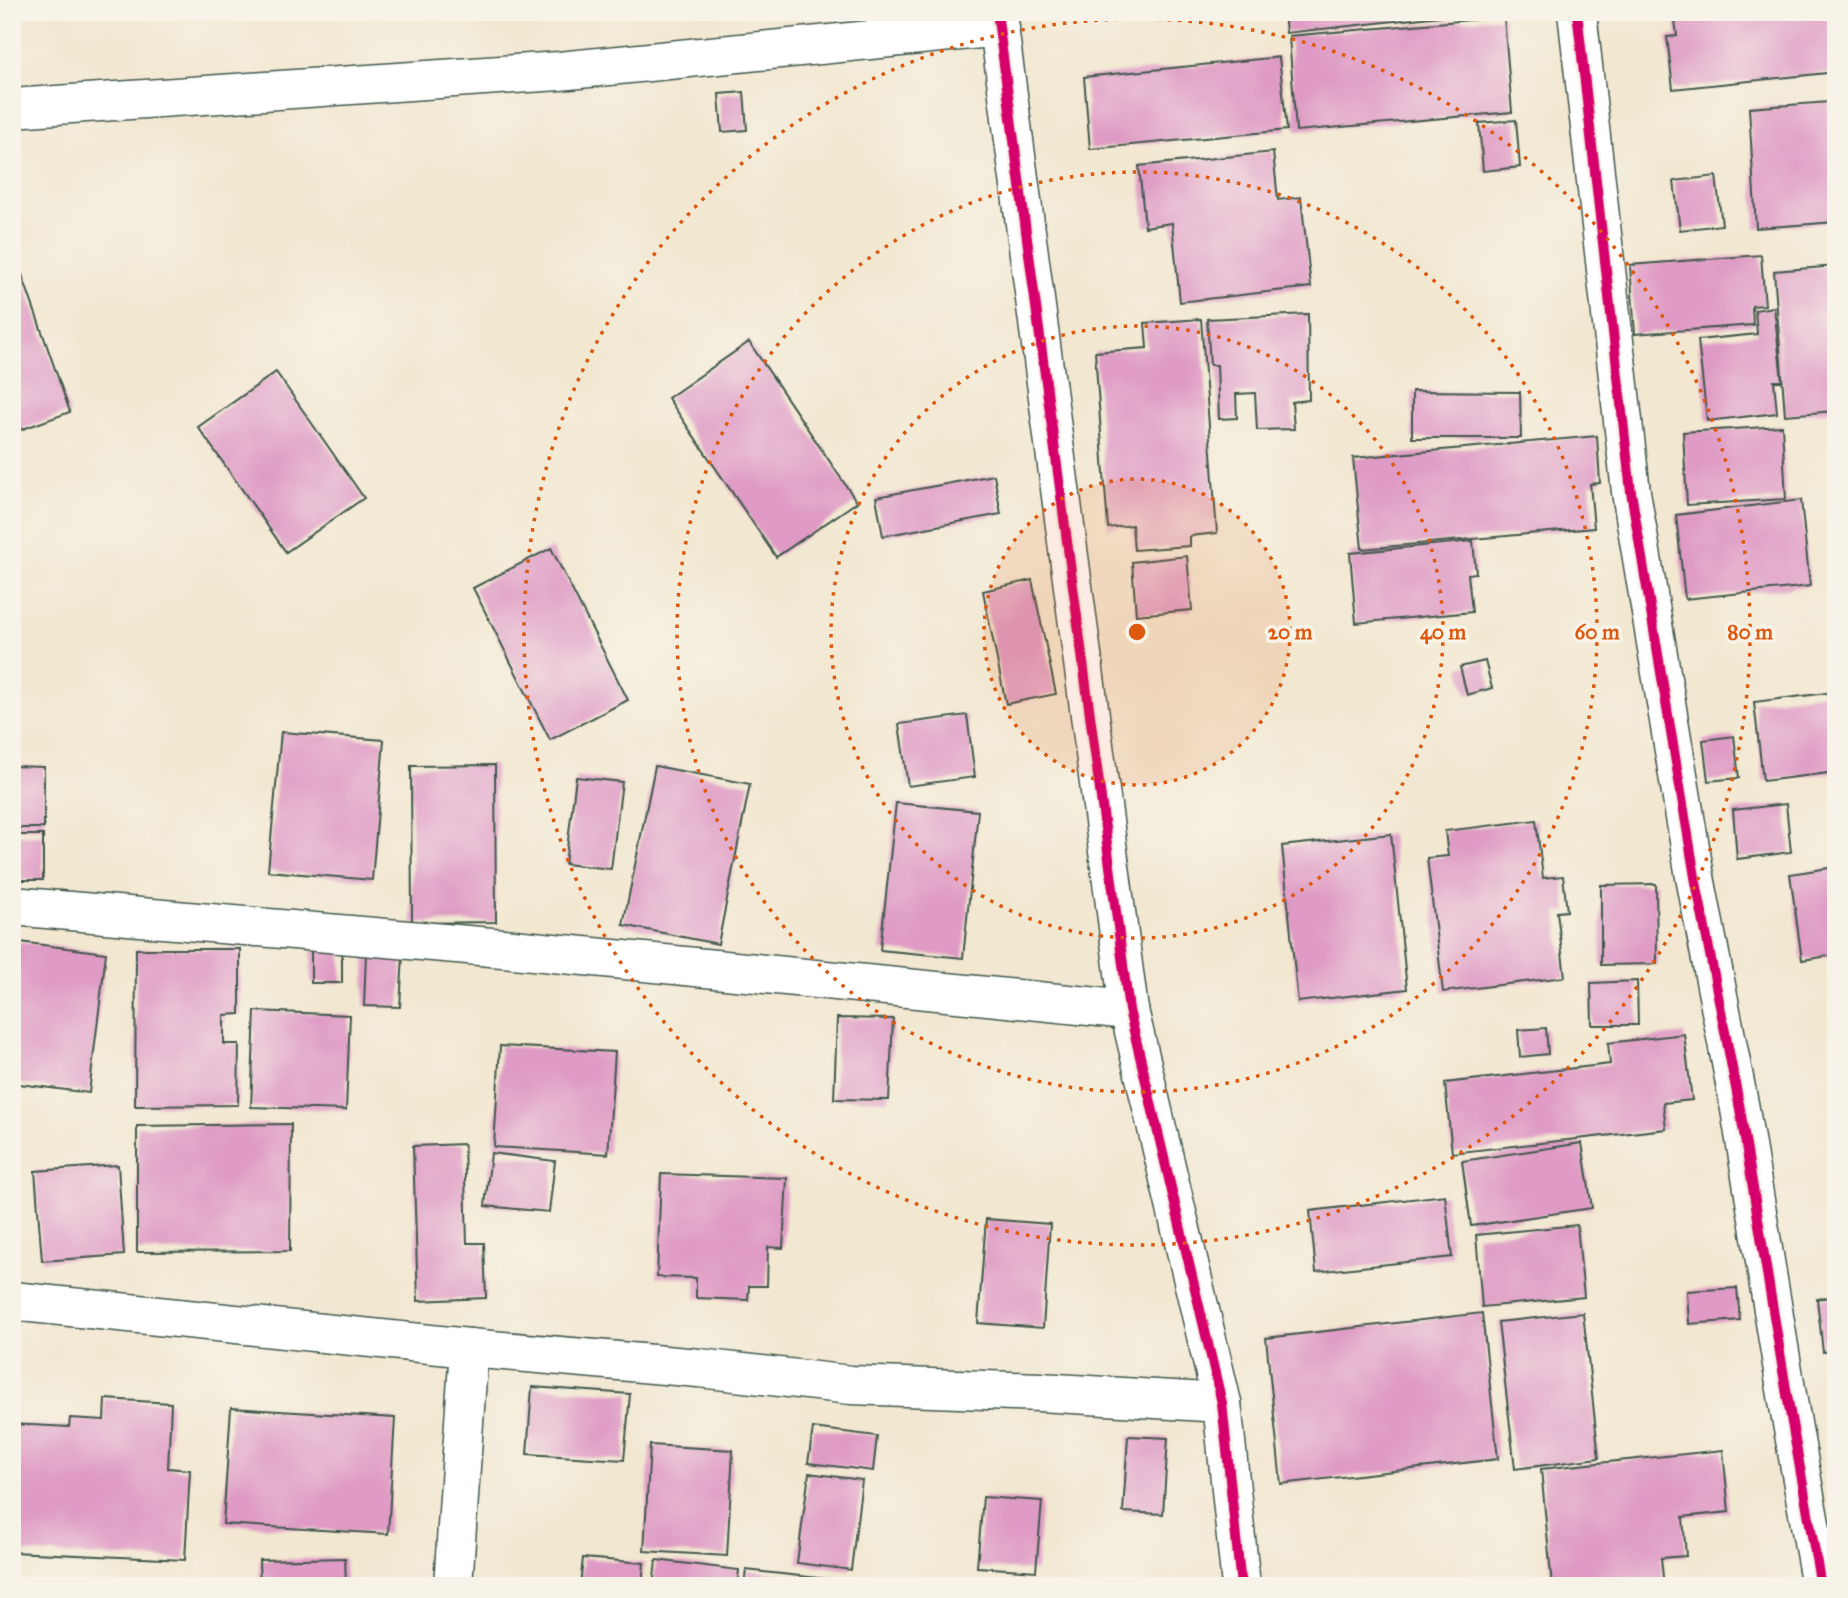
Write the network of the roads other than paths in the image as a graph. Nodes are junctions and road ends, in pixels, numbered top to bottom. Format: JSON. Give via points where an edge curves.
{"nodes":[{"id":1,"x":1577,"y":12,"type":"edge"},
{"id":2,"x":998,"y":20,"type":"edge"},
{"id":3,"x":12,"y":108,"type":"edge"},
{"id":4,"x":12,"y":906,"type":"edge"},
{"id":5,"x":1129,"y":1010,"type":"junction"},
{"id":6,"x":12,"y":1301,"type":"edge"},
{"id":7,"x":469,"y":1348,"type":"junction"},
{"id":8,"x":1222,"y":1403,"type":"junction"},
{"id":9,"x":453,"y":1586,"type":"edge"},
{"id":10,"x":1241,"y":1586,"type":"edge"},
{"id":11,"x":1822,"y":1586,"type":"edge"}],
"edges":[{"from":1,"to":11,"type":"street","via":[[1631,492]]},
{"from":2,"to":3,"type":"street","via":[[559,71]]},
{"from":2,"to":5,"type":"street"},
{"from":4,"to":5,"type":"street","via":[[502,948]]},
{"from":5,"to":8,"type":"street"},
{"from":6,"to":7,"type":"street"},
{"from":7,"to":8,"type":"street","via":[[851,1385]]},
{"from":7,"to":9,"type":"street"},
{"from":8,"to":10,"type":"street"}]}
